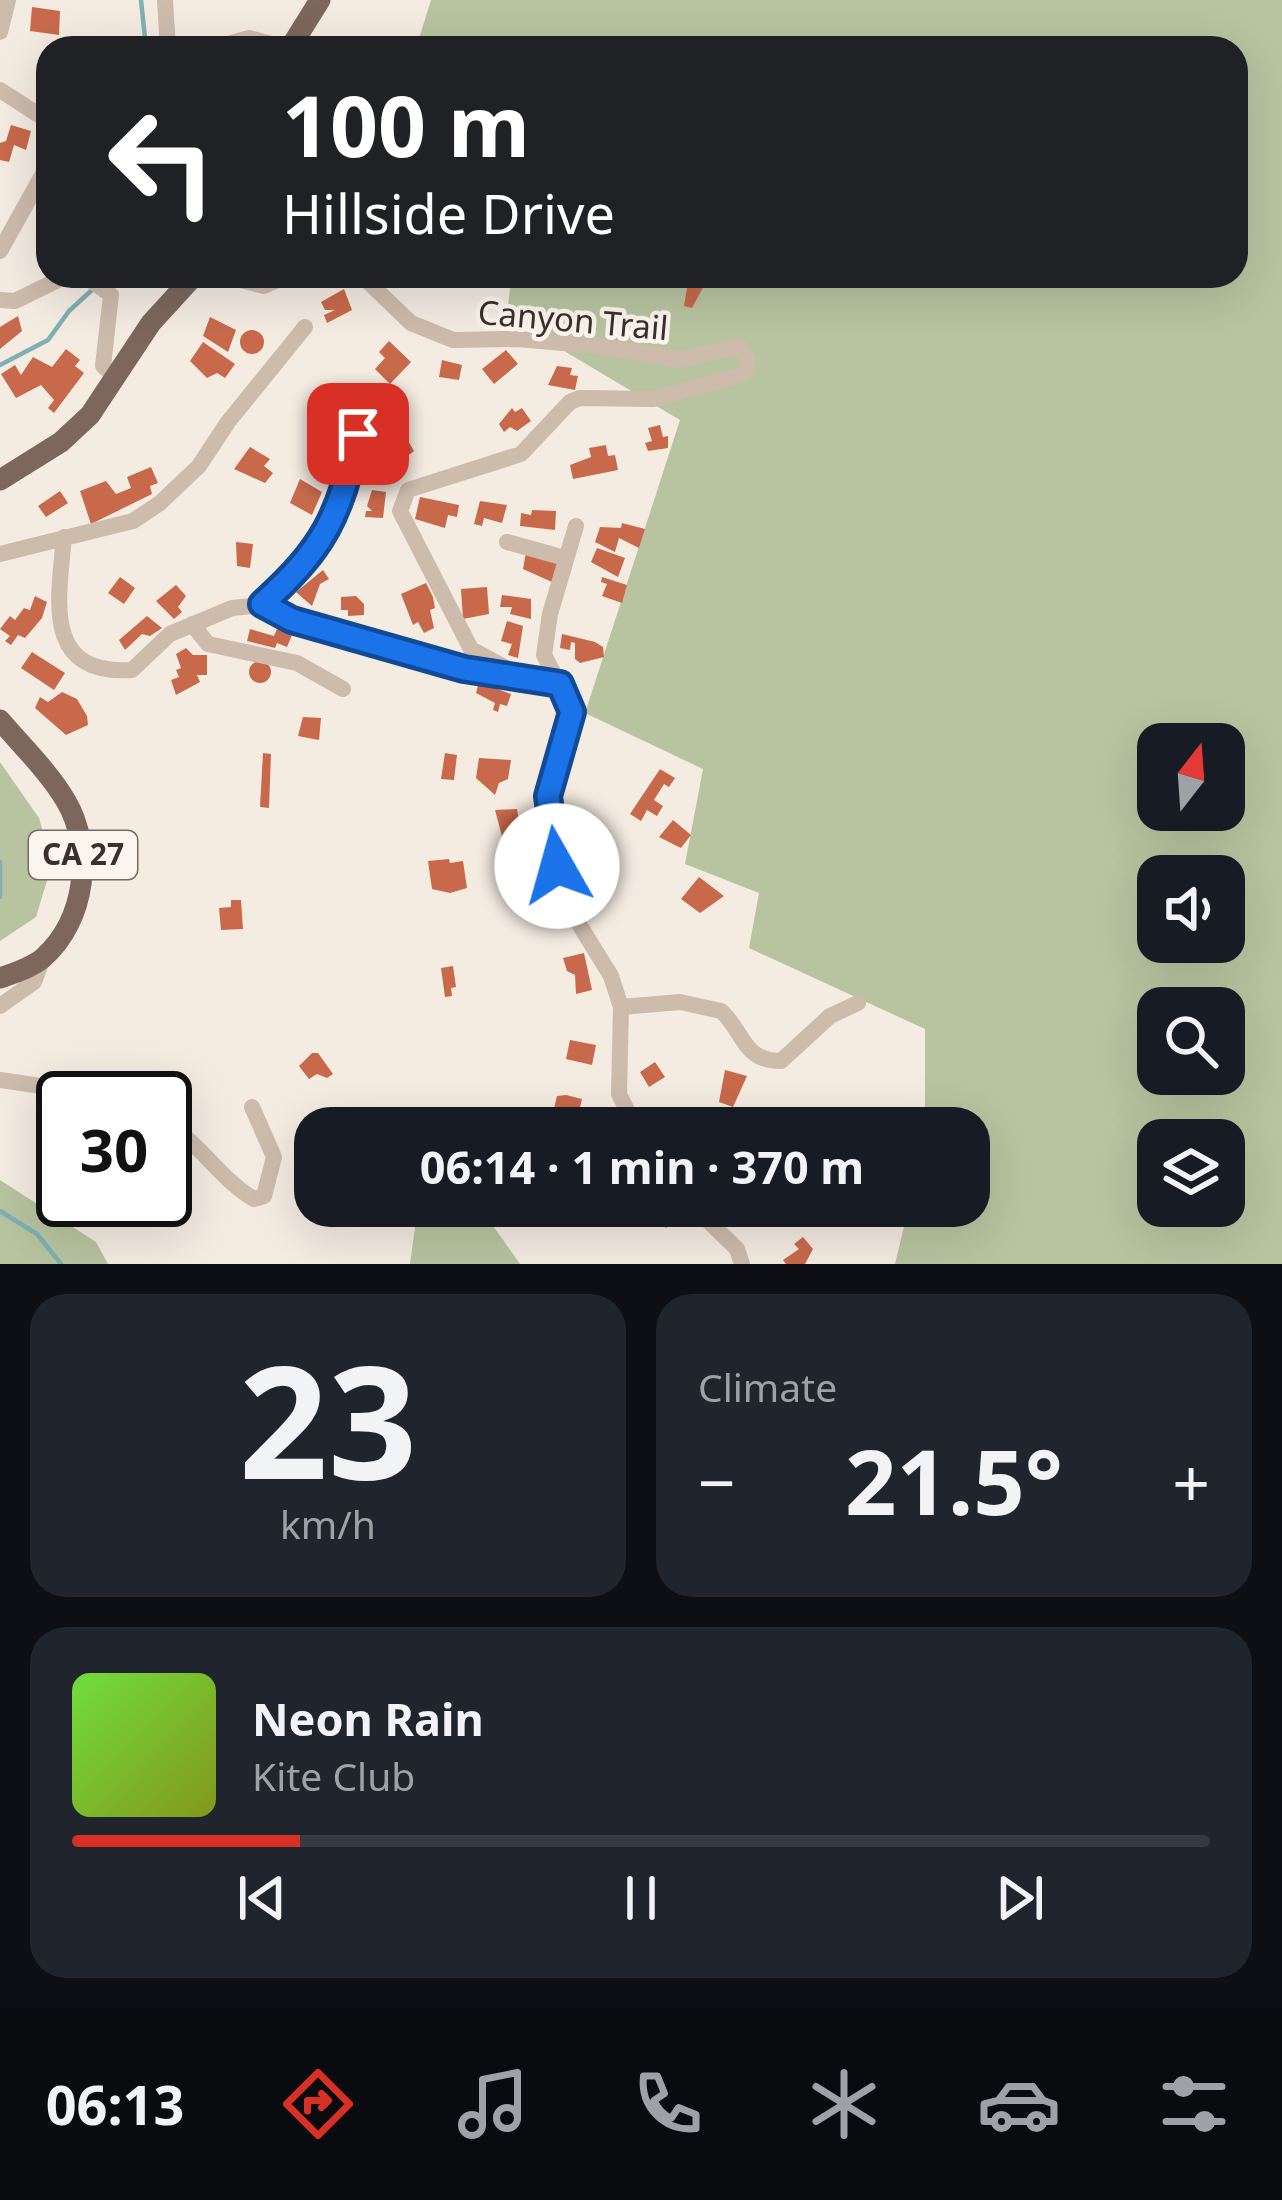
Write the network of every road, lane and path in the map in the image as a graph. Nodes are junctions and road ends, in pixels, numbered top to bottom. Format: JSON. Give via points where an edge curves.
{"nodes":[{"id":1,"x":8,"y":0,"type":"edge"},
{"id":2,"x":165,"y":0,"type":"edge"},
{"id":3,"x":320,"y":0,"type":"edge"},
{"id":4,"x":0,"y":32,"type":"edge"},
{"id":5,"x":167,"y":36,"type":"edge"},
{"id":6,"x":296,"y":36,"type":"edge"},
{"id":7,"x":0,"y":90,"type":"edge"},
{"id":8,"x":36,"y":113,"type":"edge"},
{"id":9,"x":36,"y":186,"type":"edge"},
{"id":10,"x":0,"y":251,"type":"edge"},
{"id":11,"x":42,"y":288,"type":"edge"},
{"id":12,"x":103,"y":288,"type":"edge"},
{"id":13,"x":183,"y":288,"type":"edge"},
{"id":14,"x":375,"y":288,"type":"edge"},
{"id":15,"x":1,"y":304,"type":"edge"},
{"id":16,"x":305,"y":327,"type":"dead end"},
{"id":17,"x":117,"y":379,"type":"junction"},
{"id":18,"x":358,"y":434,"type":"dead end"},
{"id":19,"x":0,"y":480,"type":"edge"},
{"id":20,"x":575,"y":526,"type":"dead end"},
{"id":21,"x":64,"y":537,"type":"junction"},
{"id":22,"x":507,"y":542,"type":"dead end"},
{"id":23,"x":0,"y":554,"type":"edge"},
{"id":24,"x":566,"y":558,"type":"junction"},
{"id":25,"x":262,"y":604,"type":"junction"},
{"id":26,"x":192,"y":624,"type":"junction"},
{"id":27,"x":523,"y":678,"type":"junction"},
{"id":28,"x":560,"y":684,"type":"junction"},
{"id":29,"x":343,"y":689,"type":"dead end"},
{"id":30,"x":0,"y":721,"type":"edge"},
{"id":31,"x":43,"y":958,"type":"junction"},
{"id":32,"x":0,"y":978,"type":"edge"},
{"id":33,"x":857,"y":1004,"type":"dead end"},
{"id":34,"x":0,"y":1006,"type":"edge"},
{"id":35,"x":621,"y":1007,"type":"junction"},
{"id":36,"x":0,"y":1080,"type":"edge"},
{"id":37,"x":36,"y":1085,"type":"edge"},
{"id":38,"x":252,"y":1107,"type":"dead end"},
{"id":39,"x":625,"y":1107,"type":"edge"},
{"id":40,"x":192,"y":1139,"type":"edge"},
{"id":41,"x":714,"y":1227,"type":"edge"},
{"id":42,"x":742,"y":1264,"type":"edge"}],
"edges":[{"from":1,"to":4,"type":"street"},
{"from":2,"to":5,"type":"street"},
{"from":3,"to":6,"type":"main road"},
{"from":7,"to":8,"type":"street"},
{"from":9,"to":10,"type":"street"},
{"from":11,"to":15,"type":"street"},
{"from":12,"to":17,"type":"street","via":[[113,308],[103,366]]},
{"from":13,"to":17,"type":"main road"},
{"from":14,"to":27,"type":"street","name":"Canyon Trail","via":[[411,323],[453,340],[517,339],[680,360],[738,346],[748,359],[738,376],[652,399],[580,398],[521,454],[408,490],[400,512],[471,649]]},
{"from":16,"to":21,"type":"street","via":[[182,485],[133,521]]},
{"from":17,"to":19,"type":"main road","via":[[61,442]]},
{"from":18,"to":25,"type":"street","via":[[329,530]]},
{"from":20,"to":24,"type":"street"},
{"from":21,"to":23,"type":"street"},
{"from":21,"to":26,"type":"street","via":[[61,633],[82,661],[131,670]]},
{"from":22,"to":24,"type":"street"},
{"from":24,"to":28,"type":"street","via":[[544,656]]},
{"from":25,"to":26,"type":"street"},
{"from":25,"to":27,"type":"street","via":[[292,620],[464,669]]},
{"from":26,"to":29,"type":"street","via":[[208,644],[297,663]]},
{"from":27,"to":28,"type":"street"},
{"from":28,"to":35,"type":"street","via":[[572,712],[548,796],[557,866]]},
{"from":30,"to":31,"type":"main road","number":"CA 27","via":[[67,803],[84,862],[73,911]]},
{"from":31,"to":32,"type":"main road"},
{"from":31,"to":34,"type":"street","via":[[34,982]]},
{"from":33,"to":35,"type":"street","via":[[830,1016],[781,1061],[750,1052],[721,1011],[680,1002]]},
{"from":35,"to":39,"type":"street"},
{"from":36,"to":37,"type":"street"},
{"from":38,"to":40,"type":"street","via":[[274,1157],[264,1196],[240,1191]]},
{"from":41,"to":42,"type":"street"}]}
